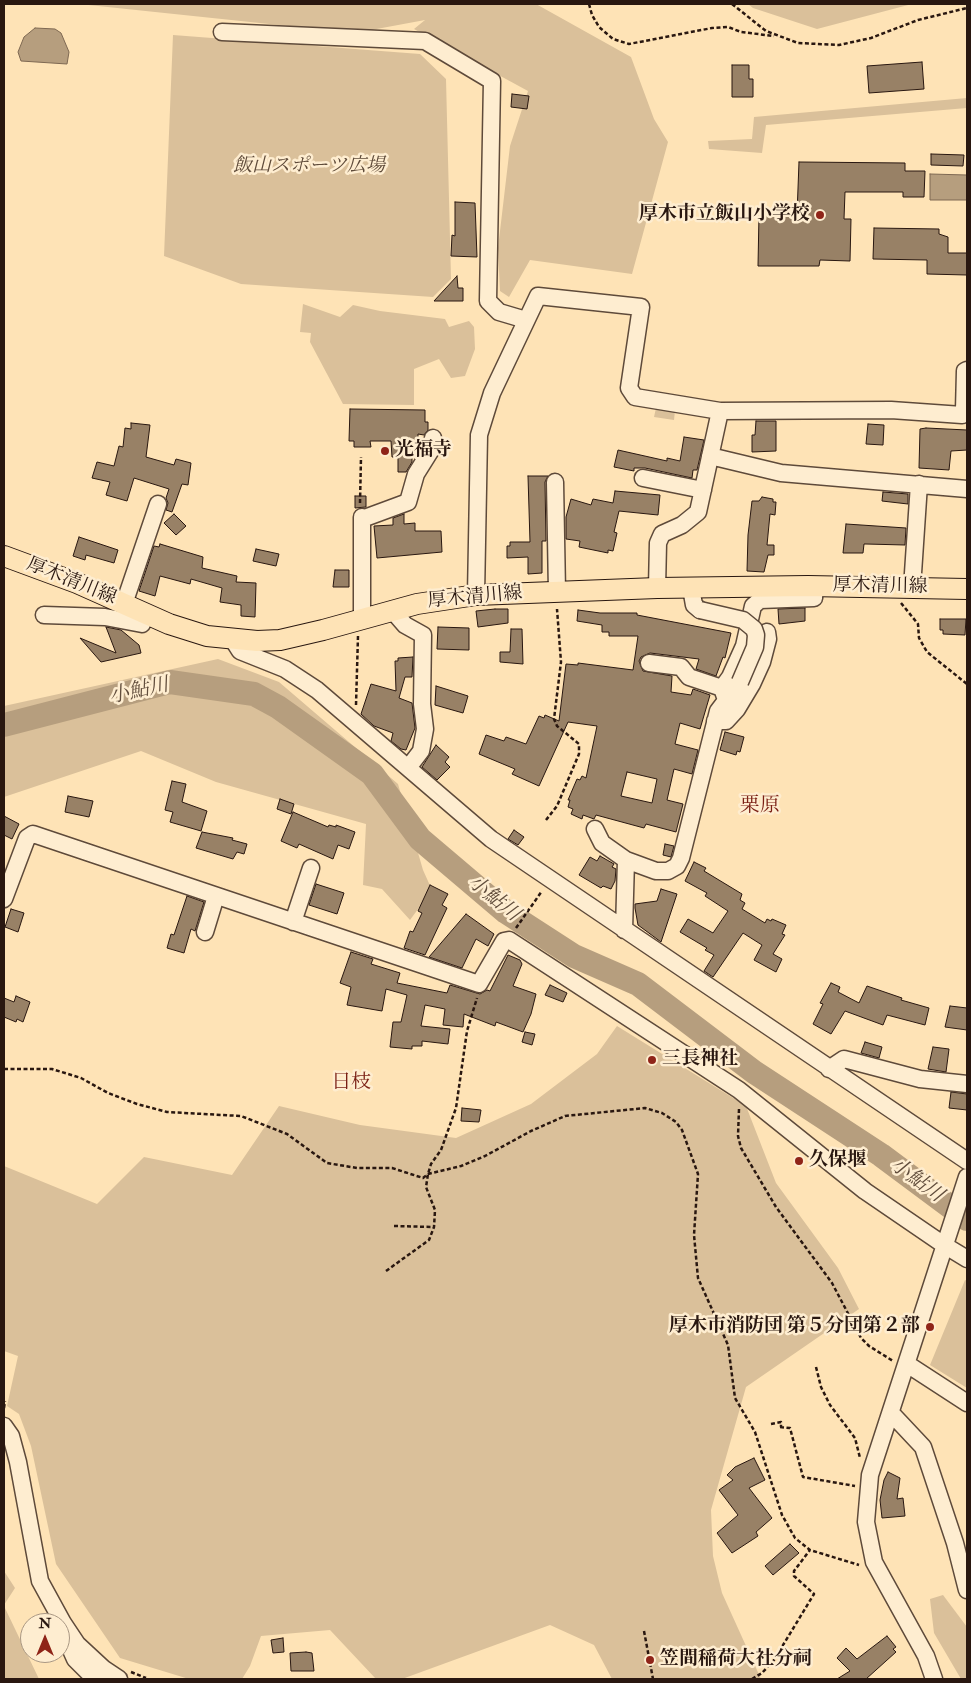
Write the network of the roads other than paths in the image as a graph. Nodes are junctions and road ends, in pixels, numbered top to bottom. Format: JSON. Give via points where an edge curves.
{"nodes":[{"id":1,"x":222,"y":32,"type":"dead end"},
{"id":2,"x":526,"y":320,"type":"junction"},
{"id":3,"x":967,"y":370,"type":"edge"},
{"id":4,"x":720,"y":412,"type":"junction"},
{"id":5,"x":433,"y":438,"type":"dead end"},
{"id":6,"x":710,"y":456,"type":"junction"},
{"id":7,"x":643,"y":478,"type":"dead end"},
{"id":8,"x":919,"y":484,"type":"junction"},
{"id":9,"x":558,"y":489,"type":"dead end"},
{"id":10,"x":967,"y":489,"type":"edge"},
{"id":11,"x":703,"y":490,"type":"junction"},
{"id":12,"x":158,"y":504,"type":"dead end"},
{"id":13,"x":4,"y":556,"type":"edge"},
{"id":14,"x":815,"y":586,"type":"junction"},
{"id":15,"x":657,"y":588,"type":"junction"},
{"id":16,"x":691,"y":588,"type":"junction"},
{"id":17,"x":904,"y":588,"type":"junction"},
{"id":18,"x":967,"y":589,"type":"edge"},
{"id":19,"x":556,"y":592,"type":"junction"},
{"id":20,"x":476,"y":595,"type":"junction"},
{"id":21,"x":124,"y":604,"type":"junction"},
{"id":22,"x":392,"y":610,"type":"junction"},
{"id":23,"x":146,"y":613,"type":"junction"},
{"id":24,"x":44,"y":615,"type":"dead end"},
{"id":25,"x":362,"y":619,"type":"junction"},
{"id":26,"x":749,"y":623,"type":"junction"},
{"id":27,"x":767,"y":632,"type":"dead end"},
{"id":28,"x":234,"y":640,"type":"junction"},
{"id":29,"x":659,"y":660,"type":"dead end"},
{"id":30,"x":724,"y":693,"type":"junction"},
{"id":31,"x":715,"y":721,"type":"junction"},
{"id":32,"x":408,"y":768,"type":"junction"},
{"id":33,"x":595,"y":828,"type":"dead end"},
{"id":34,"x":626,"y":860,"type":"junction"},
{"id":35,"x":311,"y":868,"type":"dead end"},
{"id":36,"x":216,"y":896,"type":"junction"},
{"id":37,"x":4,"y":899,"type":"edge"},
{"id":38,"x":293,"y":922,"type":"junction"},
{"id":39,"x":624,"y":930,"type":"junction"},
{"id":40,"x":206,"y":932,"type":"dead end"},
{"id":41,"x":829,"y":1069,"type":"junction"},
{"id":42,"x":967,"y":1084,"type":"edge"},
{"id":43,"x":967,"y":1162,"type":"edge"},
{"id":44,"x":967,"y":1177,"type":"edge"},
{"id":45,"x":944,"y":1244,"type":"junction"},
{"id":46,"x":967,"y":1259,"type":"edge"},
{"id":47,"x":907,"y":1364,"type":"junction"},
{"id":48,"x":967,"y":1403,"type":"edge"},
{"id":49,"x":892,"y":1414,"type":"junction"},
{"id":50,"x":4,"y":1426,"type":"edge"},
{"id":51,"x":967,"y":1590,"type":"edge"},
{"id":52,"x":77,"y":1644,"type":"junction"},
{"id":53,"x":96,"y":1679,"type":"edge"},
{"id":54,"x":119,"y":1679,"type":"edge"},
{"id":55,"x":934,"y":1679,"type":"edge"}],
"edges":[{"from":1,"to":2,"type":"street","via":[[425,41],[492,81],[488,301],[499,312]]},
{"from":2,"to":4,"type":"street","via":[[538,296],[639,305],[629,388],[636,397]]},
{"from":2,"to":20,"type":"street","via":[[492,393],[479,434]]},
{"from":3,"to":4,"type":"street","via":[[962,415],[891,410]]},
{"from":4,"to":6,"type":"street"},
{"from":5,"to":25,"type":"street","via":[[431,450],[416,474],[408,502],[362,518]]},
{"from":6,"to":8,"type":"street","via":[[781,473]]},
{"from":6,"to":11,"type":"street"},
{"from":7,"to":11,"type":"street"},
{"from":8,"to":10,"type":"street"},
{"from":8,"to":17,"type":"street"},
{"from":9,"to":19,"type":"street"},
{"from":11,"to":15,"type":"street","via":[[698,512],[682,525],[662,534],[658,543]]},
{"from":12,"to":21,"type":"street"},
{"from":13,"to":21,"type":"main road","name":"厚木清川線","via":[[51,572]]},
{"from":14,"to":16,"type":"main road","name":"厚木清川線"},
{"from":14,"to":17,"type":"main road","name":"厚木清川線"},
{"from":14,"to":26,"type":"street","via":[[814,598],[760,600],[753,606]]},
{"from":15,"to":16,"type":"main road","name":"厚木清川線"},
{"from":15,"to":19,"type":"main road","name":"厚木清川線"},
{"from":16,"to":26,"type":"street","bridge":true,"via":[[694,605],[700,610]]},
{"from":17,"to":18,"type":"main road","name":"厚木清川線"},
{"from":19,"to":20,"type":"main road","name":"厚木清川線"},
{"from":20,"to":22,"type":"main road","name":"厚木清川線"},
{"from":21,"to":23,"type":"main road","name":"厚木清川線"},
{"from":22,"to":25,"type":"main road","name":"厚木清川線"},
{"from":22,"to":32,"type":"street","via":[[406,625],[423,635],[425,729],[421,751]]},
{"from":23,"to":24,"type":"street","via":[[142,624],[105,617]]},
{"from":23,"to":28,"type":"main road","name":"厚木清川線","via":[[207,636]]},
{"from":25,"to":28,"type":"main road","name":"厚木清川線","via":[[280,640]]},
{"from":26,"to":30,"type":"street","via":[[744,646]]},
{"from":26,"to":30,"type":"street","bridge":true,"via":[[756,635],[755,647],[731,696]]},
{"from":27,"to":31,"type":"street","via":[[762,662],[752,684],[726,721]]},
{"from":28,"to":32,"type":"street","via":[[240,651],[285,669],[317,690]]},
{"from":29,"to":30,"type":"street","via":[[681,667],[689,676]]},
{"from":30,"to":31,"type":"street"},
{"from":31,"to":34,"type":"street","via":[[682,858],[677,866],[668,871],[656,871]]},
{"from":32,"to":39,"type":"street","via":[[491,839]]},
{"from":33,"to":34,"type":"street","via":[[602,843]]},
{"from":34,"to":39,"type":"street"},
{"from":35,"to":38,"type":"street"},
{"from":36,"to":37,"type":"street","via":[[33,834],[27,838]]},
{"from":36,"to":38,"type":"street"},
{"from":36,"to":40,"type":"street"},
{"from":38,"to":45,"type":"street","via":[[479,984],[504,941],[509,940],[739,1090],[866,1190]]},
{"from":39,"to":41,"type":"street"},
{"from":41,"to":42,"type":"street","via":[[844,1059],[920,1079]]},
{"from":41,"to":43,"type":"street"},
{"from":44,"to":45,"type":"street"},
{"from":45,"to":46,"type":"street"},
{"from":45,"to":47,"type":"street"},
{"from":47,"to":48,"type":"street"},
{"from":47,"to":49,"type":"street"},
{"from":49,"to":51,"type":"street","via":[[923,1447]]},
{"from":49,"to":55,"type":"street","via":[[870,1482],[866,1522],[875,1564],[926,1656]]},
{"from":50,"to":52,"type":"street","via":[[11,1436],[18,1462],[40,1580]]},
{"from":52,"to":53,"type":"street","via":[[71,1650],[74,1659]]},
{"from":52,"to":54,"type":"street"}]}
